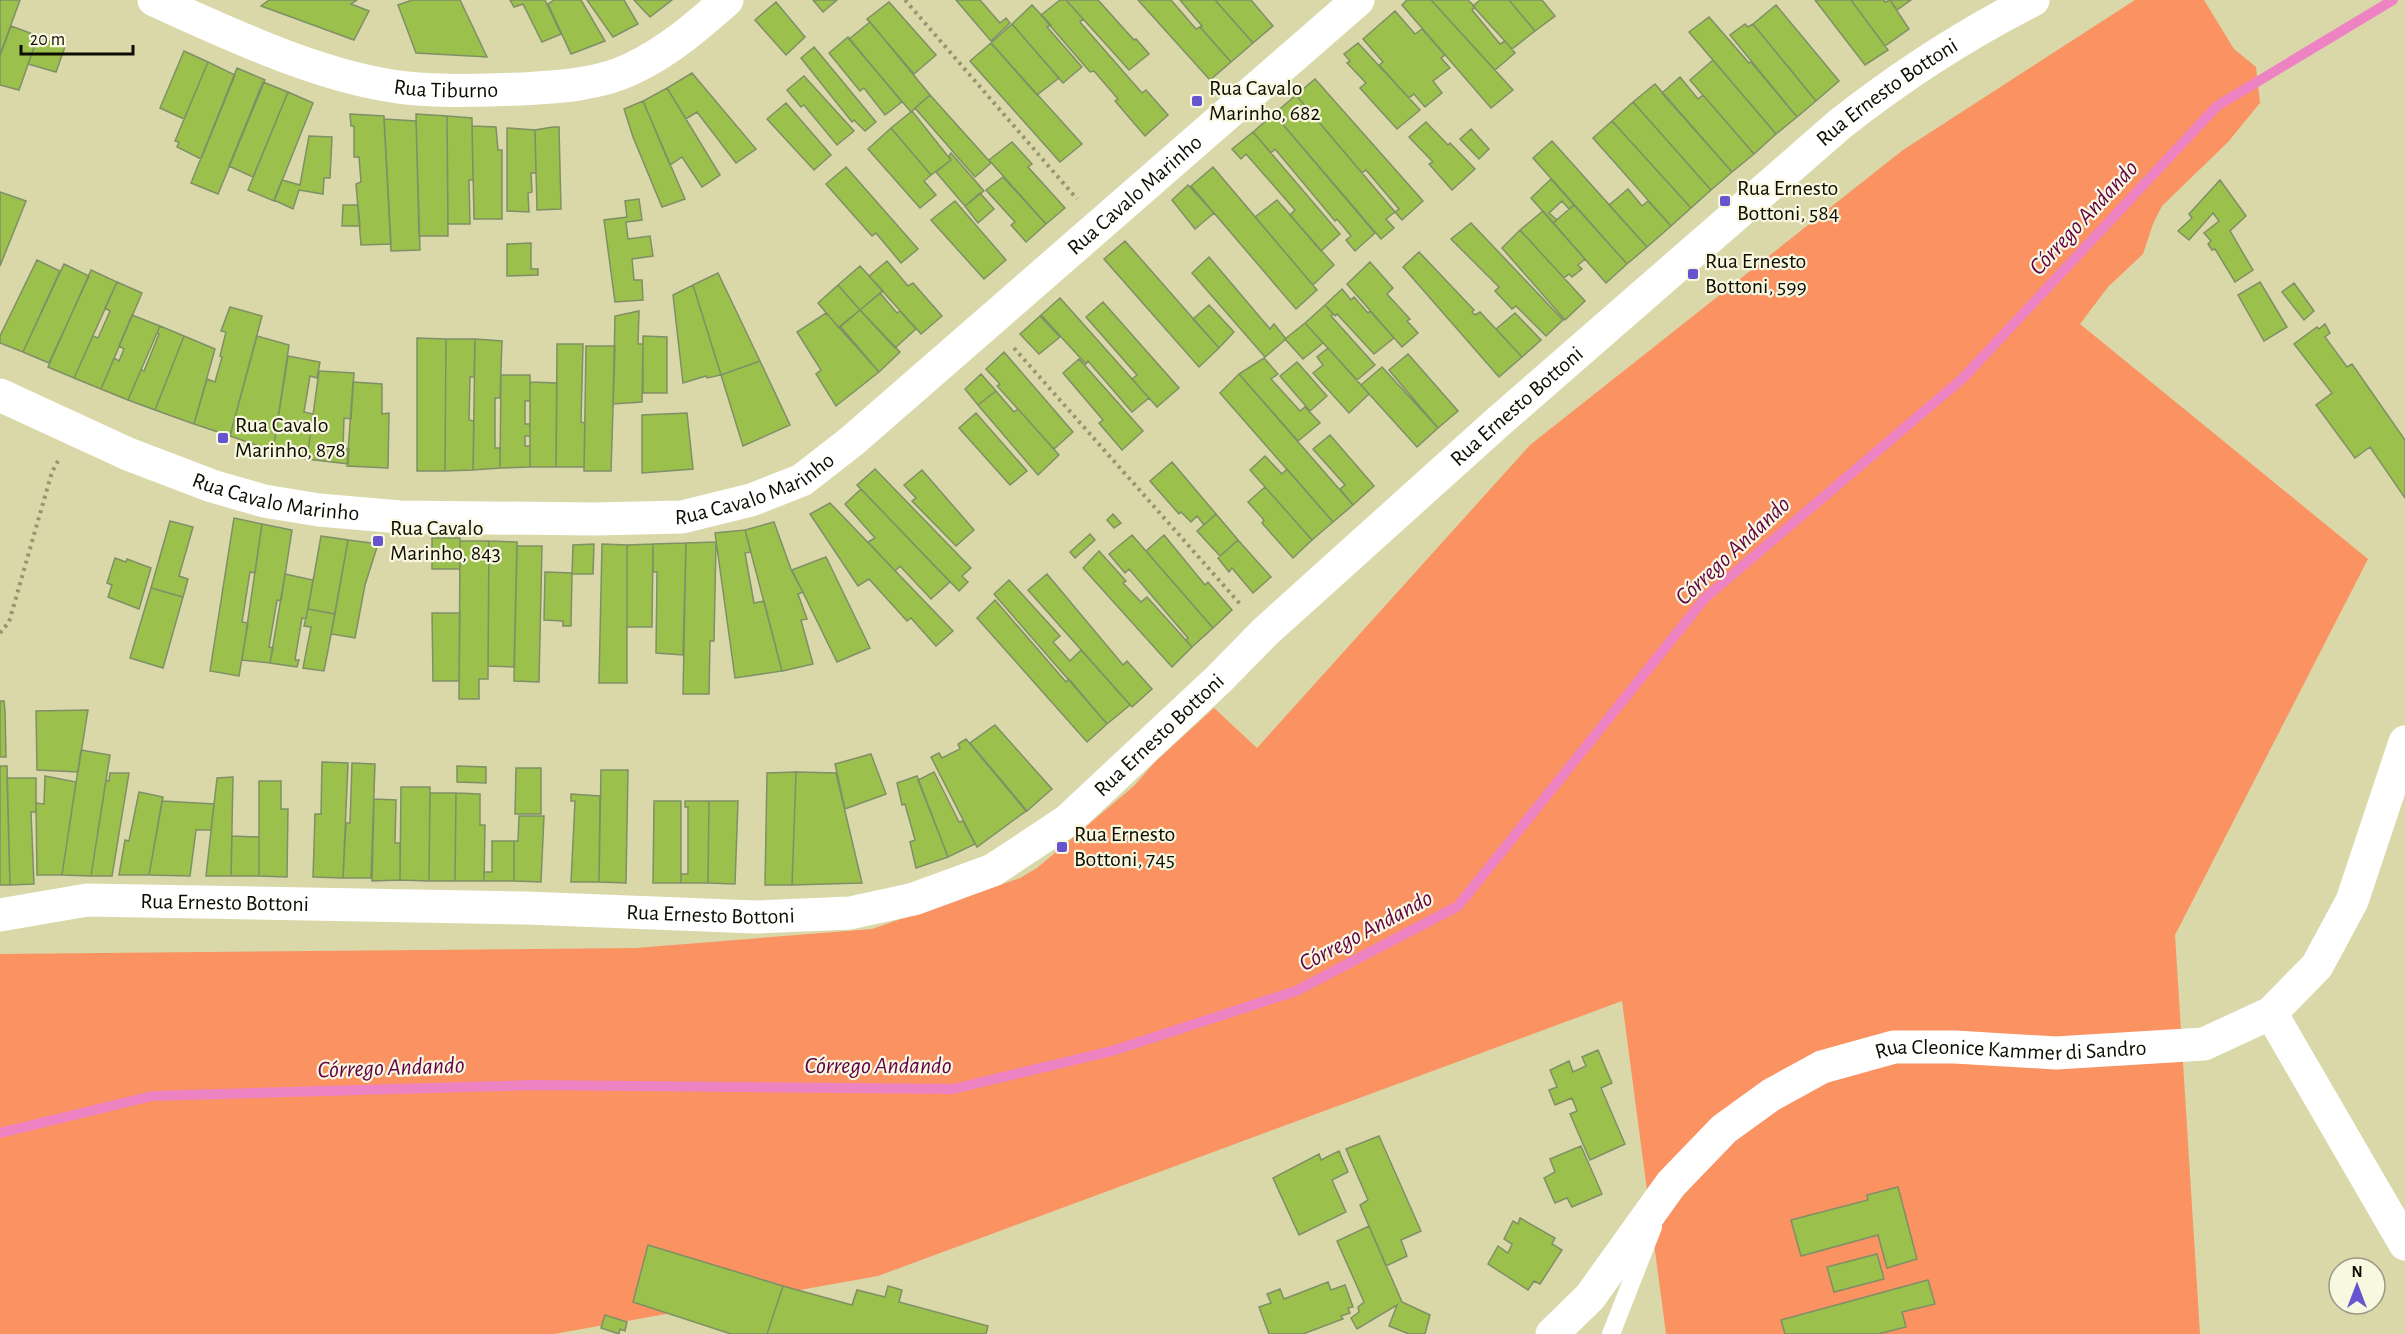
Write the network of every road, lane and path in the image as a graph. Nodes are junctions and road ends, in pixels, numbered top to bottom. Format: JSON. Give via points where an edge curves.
{"nodes":[{"id":1,"x":154,"y":0,"type":"edge"},
{"id":2,"x":727,"y":0,"type":"edge"},
{"id":3,"x":904,"y":0,"type":"edge"},
{"id":4,"x":1358,"y":0,"type":"edge"},
{"id":5,"x":2033,"y":0,"type":"edge"},
{"id":6,"x":1100,"y":225,"type":"junction"},
{"id":7,"x":989,"y":321,"type":"junction"},
{"id":8,"x":0,"y":395,"type":"edge"},
{"id":9,"x":74,"y":430,"type":"junction"},
{"id":10,"x":1265,"y":632,"type":"junction"},
{"id":11,"x":0,"y":633,"type":"edge"},
{"id":12,"x":2405,"y":741,"type":"edge"},
{"id":13,"x":0,"y":915,"type":"edge"},
{"id":14,"x":2271,"y":1013,"type":"junction"},
{"id":15,"x":1671,"y":1184,"type":"junction"},
{"id":16,"x":2405,"y":1244,"type":"edge"},
{"id":17,"x":1552,"y":1334,"type":"edge"},
{"id":18,"x":1611,"y":1334,"type":"edge"}],
"edges":[{"from":1,"to":2,"type":"street","name":"Rua Tiburno","via":[[226,32],[347,76],[405,88],[471,91],[584,83],[630,70],[676,44]]},
{"from":3,"to":6,"type":"path"},
{"from":4,"to":6,"type":"street","name":"Rua Cavalo Marinho"},
{"from":5,"to":10,"type":"street","name":"Rua Ernesto Bottoni","via":[[1942,51],[1840,124],[1498,422]]},
{"from":6,"to":7,"type":"street","name":"Rua Cavalo Marinho"},
{"from":7,"to":9,"type":"street","name":"Rua Cavalo Marinho","via":[[802,480],[751,500],[682,517],[400,517],[319,510],[264,501],[212,486]]},
{"from":7,"to":10,"type":"path"},
{"from":8,"to":9,"type":"street","name":"Rua Cavalo Marinho"},
{"from":9,"to":11,"type":"path","via":[[52,472],[9,622]]},
{"from":10,"to":13,"type":"street","name":"Rua Ernesto Bottoni","via":[[1067,821],[993,870],[903,901],[850,913],[756,917],[526,908],[87,900]]},
{"from":12,"to":14,"type":"street","name":"Rua Cleonice Kammer di Sandro","via":[[2352,901],[2317,966]]},
{"from":14,"to":15,"type":"street","name":"Rua Cleonice Kammer di Sandro","via":[[2204,1044],[2056,1053],[1894,1047],[1822,1067],[1771,1095],[1724,1129]]},
{"from":14,"to":16,"type":"street"},
{"from":15,"to":17,"type":"street","name":"Rua Cleonice Kammer di Sandro","via":[[1590,1297]]},
{"from":15,"to":18,"type":"lane"}]}
